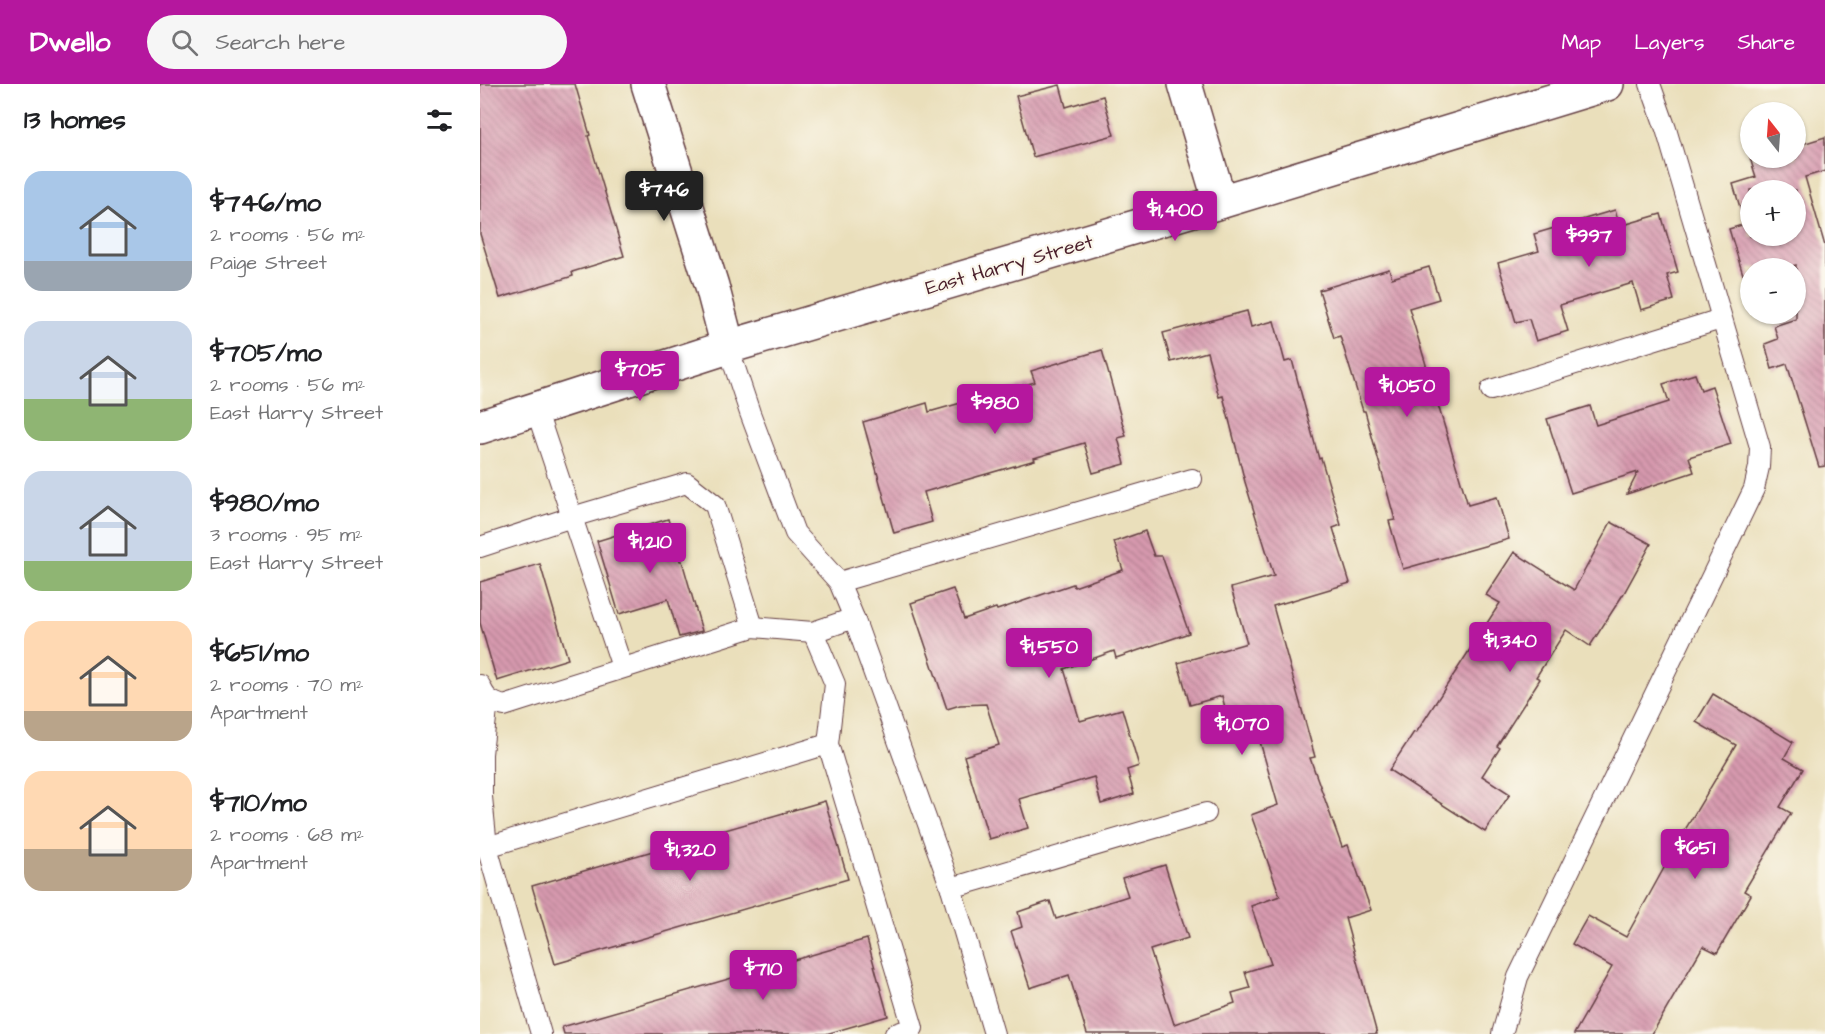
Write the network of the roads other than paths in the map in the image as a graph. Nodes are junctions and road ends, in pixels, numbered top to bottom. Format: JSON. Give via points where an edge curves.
{"nodes":[{"id":1,"x":648,"y":84,"type":"edge"},
{"id":2,"x":1185,"y":84,"type":"edge"},
{"id":3,"x":1607,"y":84,"type":"edge"},
{"id":4,"x":1650,"y":84,"type":"edge"},
{"id":5,"x":1220,"y":202,"type":"junction"},
{"id":6,"x":1721,"y":320,"type":"junction"},
{"id":7,"x":728,"y":347,"type":"junction"},
{"id":8,"x":1491,"y":390,"type":"dead end"},
{"id":9,"x":536,"y":409,"type":"junction"},
{"id":10,"x":480,"y":427,"type":"edge"},
{"id":11,"x":1192,"y":479,"type":"dead end"},
{"id":12,"x":572,"y":517,"type":"junction"},
{"id":13,"x":480,"y":547,"type":"edge"},
{"id":14,"x":839,"y":582,"type":"junction"},
{"id":15,"x":854,"y":618,"type":"junction"},
{"id":16,"x":753,"y":627,"type":"junction"},
{"id":17,"x":813,"y":632,"type":"junction"},
{"id":18,"x":622,"y":667,"type":"junction"},
{"id":19,"x":484,"y":692,"type":"edge"},
{"id":20,"x":828,"y":744,"type":"junction"},
{"id":21,"x":1206,"y":813,"type":"dead end"},
{"id":22,"x":487,"y":847,"type":"junction"},
{"id":23,"x":951,"y":888,"type":"junction"},
{"id":24,"x":904,"y":1031,"type":"edge"},
{"id":25,"x":542,"y":1034,"type":"edge"},
{"id":26,"x":994,"y":1034,"type":"edge"},
{"id":27,"x":1502,"y":1034,"type":"edge"}],
"edges":[{"from":1,"to":7,"type":"main road"},
{"from":2,"to":5,"type":"main road"},
{"from":3,"to":5,"type":"main road","name":"East Harry Street"},
{"from":4,"to":6,"type":"lane"},
{"from":5,"to":7,"type":"main road","name":"East Harry Street"},
{"from":6,"to":8,"type":"lane"},
{"from":6,"to":27,"type":"lane","via":[[1760,447],[1754,489],[1518,978]]},
{"from":7,"to":9,"type":"main road","name":"East Harry Street"},
{"from":7,"to":14,"type":"lane","via":[[795,533]]},
{"from":9,"to":10,"type":"main road","name":"East Harry Street"},
{"from":9,"to":12,"type":"lane"},
{"from":11,"to":14,"type":"lane"},
{"from":12,"to":13,"type":"lane"},
{"from":12,"to":16,"type":"lane","via":[[687,483],[715,504]]},
{"from":12,"to":18,"type":"lane"},
{"from":14,"to":15,"type":"lane"},
{"from":15,"to":17,"type":"lane"},
{"from":15,"to":23,"type":"lane"},
{"from":16,"to":17,"type":"lane"},
{"from":16,"to":18,"type":"lane"},
{"from":17,"to":20,"type":"lane","via":[[835,684]]},
{"from":18,"to":19,"type":"lane","via":[[504,706]]},
{"from":19,"to":22,"type":"lane","via":[[482,798]]},
{"from":20,"to":22,"type":"lane"},
{"from":20,"to":24,"type":"lane"},
{"from":21,"to":23,"type":"lane"},
{"from":22,"to":25,"type":"lane"},
{"from":23,"to":26,"type":"lane"}]}
